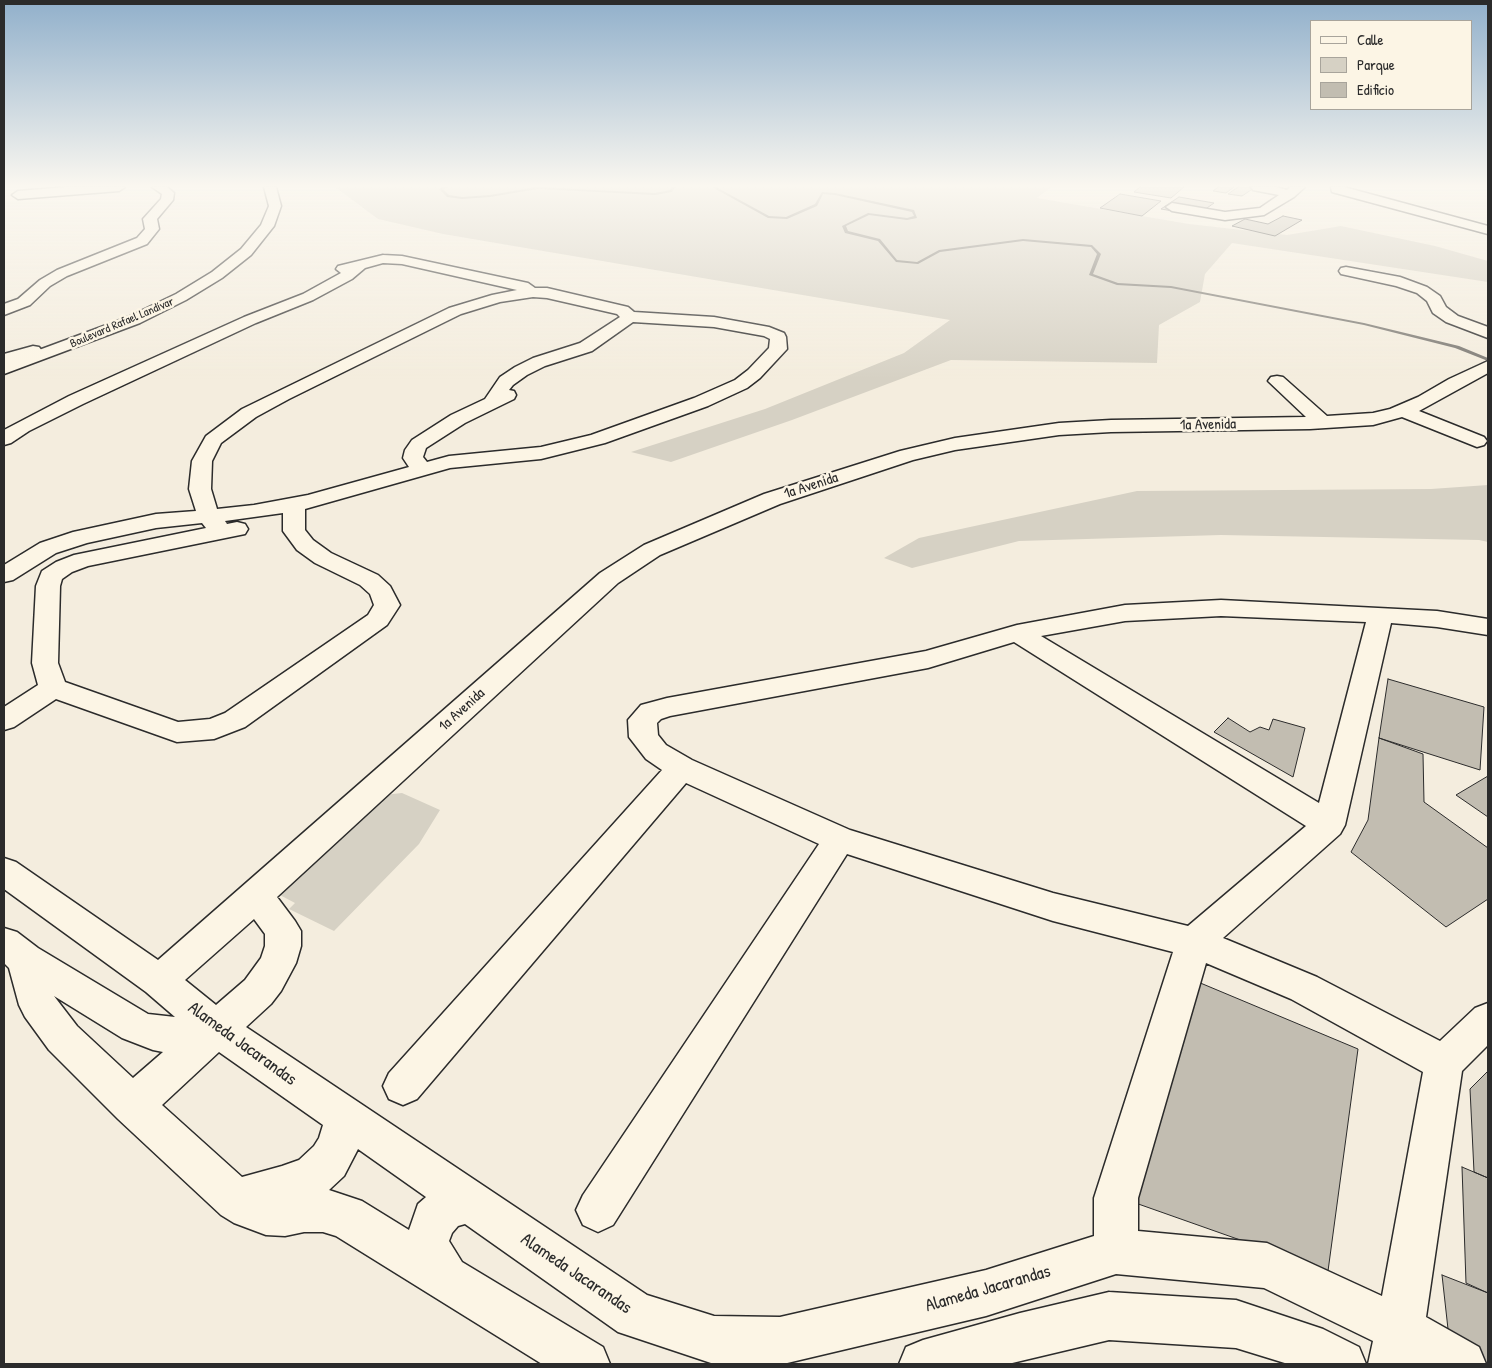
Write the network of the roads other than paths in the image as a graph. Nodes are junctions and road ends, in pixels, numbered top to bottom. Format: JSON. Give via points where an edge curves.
{"nodes":[{"id":1,"x":117,"y":251,"type":"edge"},
{"id":2,"x":226,"y":251,"type":"edge"},
{"id":3,"x":247,"y":251,"type":"edge"},
{"id":4,"x":1346,"y":272,"type":"dead end"},
{"id":5,"x":498,"y":290,"type":"junction"},
{"id":6,"x":4,"y":310,"type":"edge"},
{"id":7,"x":629,"y":317,"type":"junction"},
{"id":8,"x":134,"y":320,"type":"junction"},
{"id":9,"x":1488,"y":333,"type":"edge"},
{"id":10,"x":4,"y":361,"type":"edge"},
{"id":11,"x":1488,"y":366,"type":"edge"},
{"id":12,"x":4,"y":370,"type":"edge"},
{"id":13,"x":4,"y":377,"type":"edge"},
{"id":14,"x":1277,"y":381,"type":"dead end"},
{"id":15,"x":1403,"y":411,"type":"junction"},
{"id":16,"x":1322,"y":422,"type":"junction"},
{"id":17,"x":435,"y":435,"type":"junction"},
{"id":18,"x":4,"y":439,"type":"edge"},
{"id":19,"x":1477,"y":441,"type":"dead end"},
{"id":20,"x":449,"y":462,"type":"junction"},
{"id":21,"x":422,"y":470,"type":"junction"},
{"id":22,"x":300,"y":507,"type":"junction"},
{"id":23,"x":216,"y":525,"type":"junction"},
{"id":24,"x":4,"y":575,"type":"edge"},
{"id":25,"x":51,"y":576,"type":"junction"},
{"id":26,"x":1380,"y":615,"type":"junction"},
{"id":27,"x":1488,"y":627,"type":"edge"},
{"id":28,"x":1017,"y":633,"type":"junction"},
{"id":29,"x":53,"y":688,"type":"junction"},
{"id":30,"x":4,"y":720,"type":"edge"},
{"id":31,"x":681,"y":768,"type":"junction"},
{"id":32,"x":1329,"y":825,"type":"junction"},
{"id":33,"x":839,"y":839,"type":"junction"},
{"id":34,"x":4,"y":871,"type":"edge"},
{"id":35,"x":256,"y":896,"type":"junction"},
{"id":36,"x":1194,"y":942,"type":"junction"},
{"id":37,"x":14,"y":951,"type":"edge"},
{"id":38,"x":159,"y":980,"type":"junction"},
{"id":39,"x":1488,"y":1020,"type":"edge"},
{"id":40,"x":217,"y":1029,"type":"junction"},
{"id":41,"x":1444,"y":1064,"type":"junction"},
{"id":42,"x":403,"y":1086,"type":"dead end"},
{"id":43,"x":132,"y":1105,"type":"junction"},
{"id":44,"x":346,"y":1117,"type":"junction"},
{"id":45,"x":236,"y":1200,"type":"junction"},
{"id":46,"x":470,"y":1201,"type":"junction"},
{"id":47,"x":598,"y":1210,"type":"dead end"},
{"id":48,"x":1116,"y":1250,"type":"junction"},
{"id":49,"x":448,"y":1280,"type":"junction"},
{"id":50,"x":1396,"y":1347,"type":"edge"},
{"id":51,"x":586,"y":1364,"type":"edge"},
{"id":52,"x":923,"y":1364,"type":"edge"},
{"id":53,"x":1342,"y":1364,"type":"edge"},
{"id":54,"x":1462,"y":1364,"type":"edge"}],
"edges":[{"from":1,"to":6,"type":"street","via":[[62,273],[24,302]]},
{"from":2,"to":10,"type":"street","name":"Boulevard Rafael Landívar","via":[[177,285],[115,318]]},
{"from":3,"to":8,"type":"street","name":"Boulevard Rafael Landívar","via":[[217,275]]},
{"from":4,"to":9,"type":"street","via":[[1400,282],[1422,290],[1434,299],[1439,310],[1452,319]]},
{"from":5,"to":7,"type":"street","via":[[548,293],[592,302],[622,310]]},
{"from":5,"to":18,"type":"street","via":[[402,260],[383,259],[361,264],[347,276],[308,297],[250,320],[76,400]]},
{"from":5,"to":23,"type":"street","via":[[282,394],[213,440],[202,461],[200,489]]},
{"from":7,"to":17,"type":"street","via":[[586,347],[556,358],[515,392],[458,419]]},
{"from":7,"to":20,"type":"street","via":[[714,322],[753,328],[770,332],[778,338],[778,349],[754,374],[735,387],[598,439],[541,453]]},
{"from":8,"to":12,"type":"street","name":"Boulevard Rafael Landívar"},
{"from":8,"to":13,"type":"street","via":[[114,333],[73,351]]},
{"from":11,"to":15,"type":"street","name":"1a Avenida"},
{"from":14,"to":16,"type":"street"},
{"from":15,"to":16,"type":"street","name":"1a Avenida","via":[[1372,419]]},
{"from":15,"to":19,"type":"street"},
{"from":16,"to":35,"type":"street","name":"1a Avenida","via":[[1059,429],[955,444],[907,455],[772,499],[652,550],[609,578]]},
{"from":17,"to":20,"type":"street"},
{"from":17,"to":21,"type":"street","via":[[415,450],[414,458]]},
{"from":20,"to":21,"type":"street"},
{"from":21,"to":22,"type":"street"},
{"from":22,"to":23,"type":"street"},
{"from":22,"to":29,"type":"street","via":[[294,531],[305,545],[323,558],[368,580],[381,591],[387,605],[378,620],[236,720],[214,729],[177,732]]},
{"from":23,"to":24,"type":"street","via":[[156,521],[81,537],[48,548]]},
{"from":23,"to":25,"type":"street","via":[[82,560]]},
{"from":24,"to":25,"type":"street"},
{"from":25,"to":29,"type":"street","via":[[45,663]]},
{"from":26,"to":27,"type":"street"},
{"from":26,"to":28,"type":"street","via":[[1221,608],[1125,613]]},
{"from":26,"to":32,"type":"street"},
{"from":28,"to":31,"type":"street","via":[[928,659],[651,712],[642,720],[644,737],[656,752]]},
{"from":28,"to":32,"type":"street"},
{"from":29,"to":30,"type":"street"},
{"from":31,"to":33,"type":"street"},
{"from":31,"to":42,"type":"street"},
{"from":32,"to":36,"type":"street"},
{"from":33,"to":36,"type":"street","via":[[1053,907]]},
{"from":33,"to":47,"type":"street"},
{"from":34,"to":38,"type":"street","name":"Alameda Jacarandas"},
{"from":35,"to":38,"type":"street","name":"1a Avenida"},
{"from":35,"to":40,"type":"street","via":[[283,931],[283,946],[268,980]]},
{"from":36,"to":41,"type":"street","via":[[1304,988]]},
{"from":36,"to":48,"type":"street","via":[[1116,1198]]},
{"from":37,"to":40,"type":"street","via":[[135,1026],[153,1033],[194,1034]]},
{"from":37,"to":43,"type":"street","via":[[38,1006],[63,1038]]},
{"from":38,"to":40,"type":"street","name":"Alameda Jacarandas"},
{"from":39,"to":41,"type":"street"},
{"from":40,"to":43,"type":"street"},
{"from":40,"to":44,"type":"street","name":"Alameda Jacarandas"},
{"from":41,"to":50,"type":"street"},
{"from":43,"to":45,"type":"street"},
{"from":44,"to":45,"type":"street","via":[[338,1147],[314,1175],[282,1188]]},
{"from":44,"to":46,"type":"street","name":"Alameda Jacarandas"},
{"from":45,"to":49,"type":"street","via":[[266,1213],[322,1210],[346,1217]]},
{"from":46,"to":48,"type":"street","name":"Alameda Jacarandas","via":[[635,1315],[714,1340],[780,1341],[986,1293]]},
{"from":46,"to":49,"type":"street","via":[[445,1208],[434,1220],[427,1241],[432,1258]]},
{"from":48,"to":50,"type":"street","name":"Alameda Jacarandas","via":[[1266,1266]]},
{"from":49,"to":51,"type":"street"},
{"from":50,"to":54,"type":"street","name":"Alameda Jacarandas"},
{"from":52,"to":53,"type":"street","via":[[1109,1316],[1236,1324],[1306,1346]]}]}
